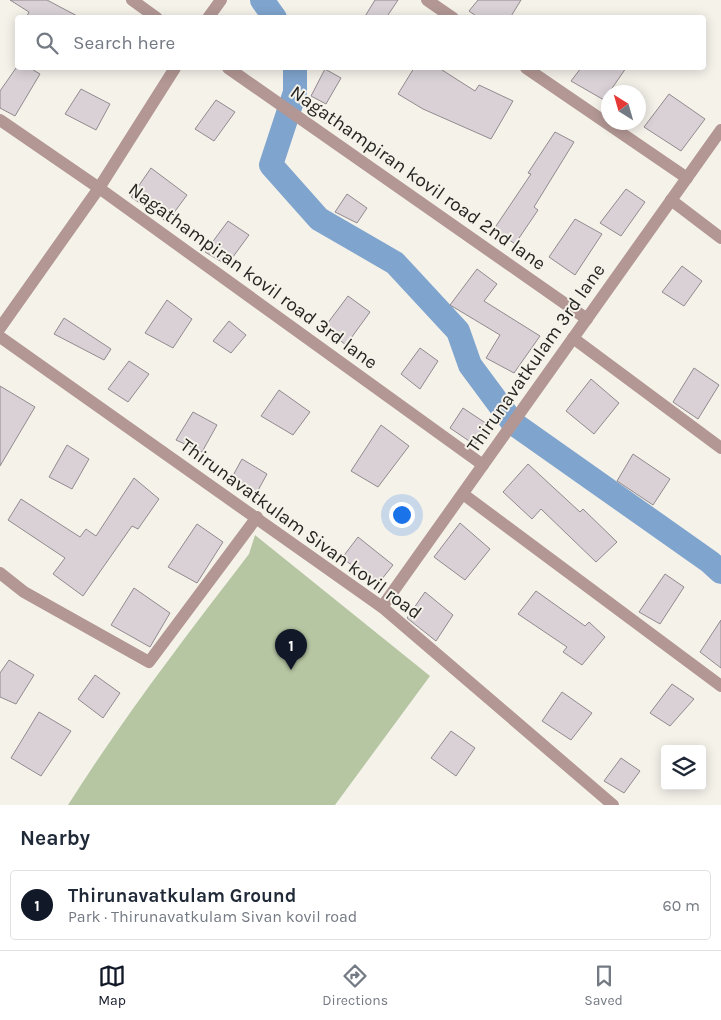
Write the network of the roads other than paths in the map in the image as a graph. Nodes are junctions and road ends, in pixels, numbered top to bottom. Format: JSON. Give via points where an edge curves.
{"nodes":[{"id":1,"x":132,"y":0,"type":"edge"},
{"id":2,"x":221,"y":0,"type":"edge"},
{"id":3,"x":427,"y":0,"type":"edge"},
{"id":4,"x":153,"y":15,"type":"edge"},
{"id":5,"x":210,"y":15,"type":"edge"},
{"id":6,"x":449,"y":15,"type":"edge"},
{"id":7,"x":174,"y":70,"type":"edge"},
{"id":8,"x":231,"y":70,"type":"edge"},
{"id":9,"x":529,"y":70,"type":"edge"},
{"id":10,"x":0,"y":120,"type":"edge"},
{"id":11,"x":721,"y":130,"type":"edge"},
{"id":12,"x":687,"y":178,"type":"junction"},
{"id":13,"x":99,"y":188,"type":"junction"},
{"id":14,"x":671,"y":200,"type":"junction"},
{"id":15,"x":721,"y":238,"type":"edge"},
{"id":16,"x":587,"y":319,"type":"junction"},
{"id":17,"x":0,"y":328,"type":"edge"},
{"id":18,"x":0,"y":336,"type":"edge"},
{"id":19,"x":573,"y":338,"type":"junction"},
{"id":20,"x":721,"y":448,"type":"edge"},
{"id":21,"x":482,"y":465,"type":"junction"},
{"id":22,"x":462,"y":494,"type":"junction"},
{"id":23,"x":257,"y":517,"type":"junction"},
{"id":24,"x":0,"y":573,"type":"edge"},
{"id":25,"x":382,"y":607,"type":"junction"},
{"id":26,"x":721,"y":686,"type":"edge"},
{"id":27,"x":613,"y":805,"type":"edge"}],
"edges":[{"from":1,"to":4,"type":"street"},
{"from":2,"to":5,"type":"street"},
{"from":3,"to":6,"type":"street"},
{"from":7,"to":13,"type":"street"},
{"from":8,"to":16,"type":"street","name":"Nagathampiran kovil road 2nd lane"},
{"from":9,"to":12,"type":"street"},
{"from":10,"to":13,"type":"street","name":"Nagathampiran kovil road 3rd lane"},
{"from":11,"to":12,"type":"street","name":"Thirunavatkulam 3rd lane"},
{"from":12,"to":14,"type":"street","name":"Thirunavatkulam 3rd lane"},
{"from":13,"to":17,"type":"street"},
{"from":13,"to":21,"type":"street","name":"Nagathampiran kovil road 3rd lane"},
{"from":14,"to":15,"type":"street"},
{"from":14,"to":16,"type":"street","name":"Thirunavatkulam 3rd lane"},
{"from":16,"to":19,"type":"street","name":"Thirunavatkulam 3rd lane"},
{"from":18,"to":23,"type":"street","name":"Thirunavatkulam Sivan kovil road"},
{"from":19,"to":20,"type":"street"},
{"from":19,"to":21,"type":"street","name":"Thirunavatkulam 3rd lane"},
{"from":21,"to":22,"type":"street","name":"Thirunavatkulam 3rd lane"},
{"from":22,"to":25,"type":"street","name":"Thirunavatkulam 3rd lane"},
{"from":22,"to":26,"type":"street"},
{"from":23,"to":24,"type":"street","via":[[149,662],[24,592]]},
{"from":23,"to":25,"type":"street","name":"Thirunavatkulam Sivan kovil road"},
{"from":25,"to":27,"type":"street","name":"Thirunavatkulam Sivan kovil road"}]}
